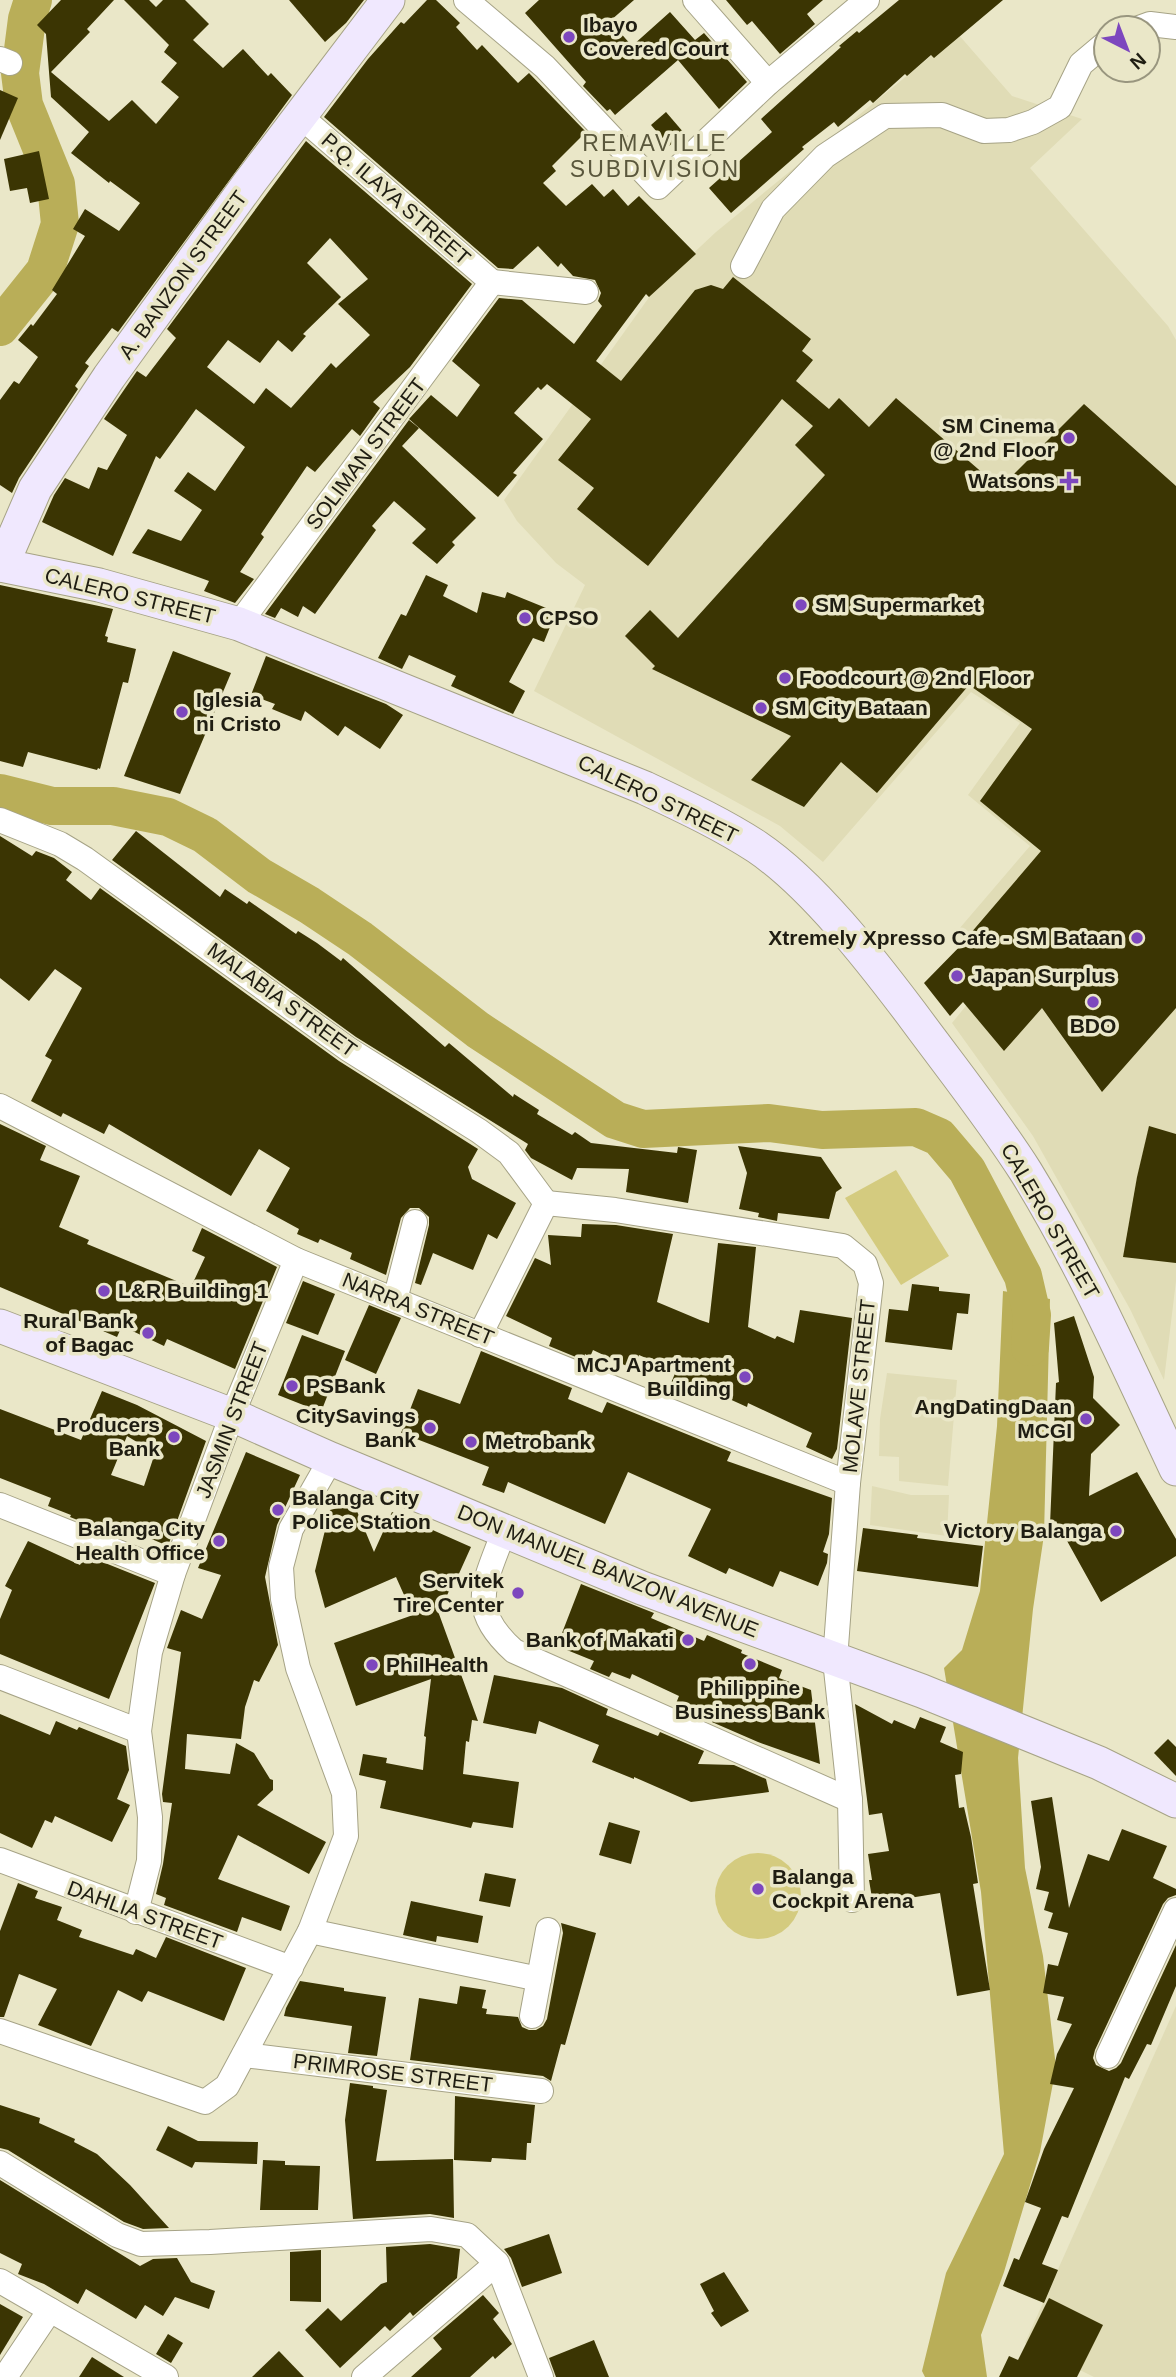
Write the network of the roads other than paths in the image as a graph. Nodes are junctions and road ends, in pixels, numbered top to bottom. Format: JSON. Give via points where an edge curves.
{"nodes":[{"id":1,"x":388,"y":0,"type":"edge"},
{"id":2,"x":466,"y":0,"type":"edge"},
{"id":3,"x":695,"y":0,"type":"edge"},
{"id":4,"x":867,"y":0,"type":"edge"},
{"id":5,"x":1092,"y":55,"type":"edge"},
{"id":6,"x":768,"y":83,"type":"junction"},
{"id":7,"x":300,"y":116,"type":"junction"},
{"id":8,"x":743,"y":266,"type":"dead end"},
{"id":9,"x":492,"y":282,"type":"junction"},
{"id":10,"x":586,"y":292,"type":"dead end"},
{"id":11,"x":1,"y":565,"type":"edge"},
{"id":12,"x":239,"y":624,"type":"junction"},
{"id":13,"x":0,"y":820,"type":"edge"},
{"id":14,"x":0,"y":1106,"type":"edge"},
{"id":15,"x":545,"y":1203,"type":"junction"},
{"id":16,"x":415,"y":1222,"type":"dead end"},
{"id":17,"x":296,"y":1260,"type":"junction"},
{"id":18,"x":395,"y":1300,"type":"junction"},
{"id":19,"x":0,"y":1326,"type":"edge"},
{"id":20,"x":481,"y":1335,"type":"junction"},
{"id":21,"x":232,"y":1415,"type":"junction"},
{"id":22,"x":331,"y":1459,"type":"junction"},
{"id":23,"x":1176,"y":1469,"type":"edge"},
{"id":24,"x":848,"y":1483,"type":"junction"},
{"id":25,"x":0,"y":1505,"type":"edge"},
{"id":26,"x":503,"y":1531,"type":"junction"},
{"id":27,"x":173,"y":1574,"type":"junction"},
{"id":28,"x":835,"y":1660,"type":"junction"},
{"id":29,"x":0,"y":1677,"type":"edge"},
{"id":30,"x":138,"y":1731,"type":"junction"},
{"id":31,"x":850,"y":1800,"type":"junction"},
{"id":32,"x":1176,"y":1801,"type":"edge"},
{"id":33,"x":0,"y":1860,"type":"edge"},
{"id":34,"x":852,"y":1900,"type":"dead end"},
{"id":35,"x":1176,"y":1910,"type":"edge"},
{"id":36,"x":136,"y":1912,"type":"junction"},
{"id":37,"x":548,"y":1930,"type":"dead end"},
{"id":38,"x":310,"y":1931,"type":"junction"},
{"id":39,"x":291,"y":1968,"type":"junction"},
{"id":40,"x":539,"y":1979,"type":"junction"},
{"id":41,"x":532,"y":2016,"type":"dead end"},
{"id":42,"x":2,"y":2038,"type":"edge"},
{"id":43,"x":244,"y":2055,"type":"junction"},
{"id":44,"x":1108,"y":2056,"type":"dead end"},
{"id":45,"x":541,"y":2091,"type":"dead end"},
{"id":46,"x":0,"y":2163,"type":"edge"},
{"id":47,"x":497,"y":2263,"type":"junction"},
{"id":48,"x":0,"y":2281,"type":"edge"},
{"id":49,"x":50,"y":2309,"type":"junction"},
{"id":50,"x":5,"y":2377,"type":"edge"},
{"id":51,"x":166,"y":2377,"type":"edge"},
{"id":52,"x":364,"y":2377,"type":"edge"},
{"id":53,"x":541,"y":2377,"type":"edge"}],
"edges":[{"from":1,"to":7,"type":"main road","name":"A. BANZON STREET"},
{"from":2,"to":6,"type":"street","via":[[545,67],[658,187]]},
{"from":3,"to":6,"type":"street"},
{"from":4,"to":6,"type":"street"},
{"from":5,"to":8,"type":"street","via":[[1081,64],[1060,107],[1009,130],[984,131],[942,115],[885,116],[825,156],[773,209]]},
{"from":7,"to":9,"type":"street","name":"P.Q. ILAYA STREET"},
{"from":7,"to":11,"type":"main road","name":"A. BANZON STREET","via":[[109,377],[35,489]]},
{"from":9,"to":10,"type":"street"},
{"from":9,"to":12,"type":"street","name":"SOLIMAN STREET"},
{"from":11,"to":12,"type":"main road","name":"CALERO STREET","via":[[99,585]]},
{"from":12,"to":23,"type":"main road","name":"CALERO STREET","via":[[645,788],[759,848],[795,878],[887,981],[1025,1171],[1085,1277]]},
{"from":13,"to":15,"type":"street","name":"MALABIA STREET","via":[[85,859],[348,1049],[479,1130],[509,1153]]},
{"from":14,"to":17,"type":"street","name":"NARRA STREET"},
{"from":15,"to":20,"type":"street"},
{"from":15,"to":24,"type":"street","name":"MOLAVE STREET","via":[[843,1245],[865,1264],[871,1283]]},
{"from":16,"to":18,"type":"street"},
{"from":17,"to":18,"type":"street","name":"NARRA STREET"},
{"from":17,"to":21,"type":"street","name":"JASMIN STREET"},
{"from":18,"to":20,"type":"street","name":"NARRA STREET"},
{"from":19,"to":21,"type":"main road","name":"DON MANUEL BANZON AVENUE"},
{"from":20,"to":24,"type":"street","name":"NARRA STREET"},
{"from":21,"to":22,"type":"main road","name":"DON MANUEL BANZON AVENUE"},
{"from":21,"to":27,"type":"street","name":"JASMIN STREET"},
{"from":22,"to":26,"type":"main road","name":"DON MANUEL BANZON AVENUE"},
{"from":22,"to":38,"type":"street","via":[[290,1529],[281,1567],[283,1599],[299,1668],[344,1793],[346,1836]]},
{"from":24,"to":28,"type":"street","name":"MOLAVE STREET"},
{"from":25,"to":27,"type":"street"},
{"from":26,"to":28,"type":"main road","name":"DON MANUEL BANZON AVENUE"},
{"from":26,"to":31,"type":"street","via":[[483,1588],[484,1611],[495,1634],[514,1651]]},
{"from":27,"to":30,"type":"street","name":"JASMIN STREET","via":[[150,1652]]},
{"from":28,"to":31,"type":"street","name":"MOLAVE STREET"},
{"from":28,"to":32,"type":"main road","name":"DON MANUEL BANZON AVENUE","via":[[1099,1763]]},
{"from":29,"to":30,"type":"street"},
{"from":30,"to":36,"type":"street","name":"JASMIN STREET","via":[[150,1817],[149,1861]]},
{"from":31,"to":34,"type":"street","name":"MOLAVE STREET"},
{"from":33,"to":36,"type":"street","name":"DAHLIA STREET"},
{"from":35,"to":44,"type":"street"},
{"from":36,"to":39,"type":"street","name":"DAHLIA STREET"},
{"from":37,"to":40,"type":"street"},
{"from":38,"to":39,"type":"street"},
{"from":38,"to":40,"type":"street"},
{"from":39,"to":43,"type":"street"},
{"from":40,"to":41,"type":"street"},
{"from":42,"to":43,"type":"street","via":[[205,2102],[227,2086]]},
{"from":43,"to":45,"type":"street","name":"PRIMROSE STREET"},
{"from":46,"to":47,"type":"street","via":[[117,2235],[141,2244],[431,2229],[467,2235]]},
{"from":47,"to":52,"type":"street"},
{"from":47,"to":53,"type":"street"},
{"from":48,"to":49,"type":"street"},
{"from":49,"to":50,"type":"street"},
{"from":49,"to":51,"type":"street"}]}
